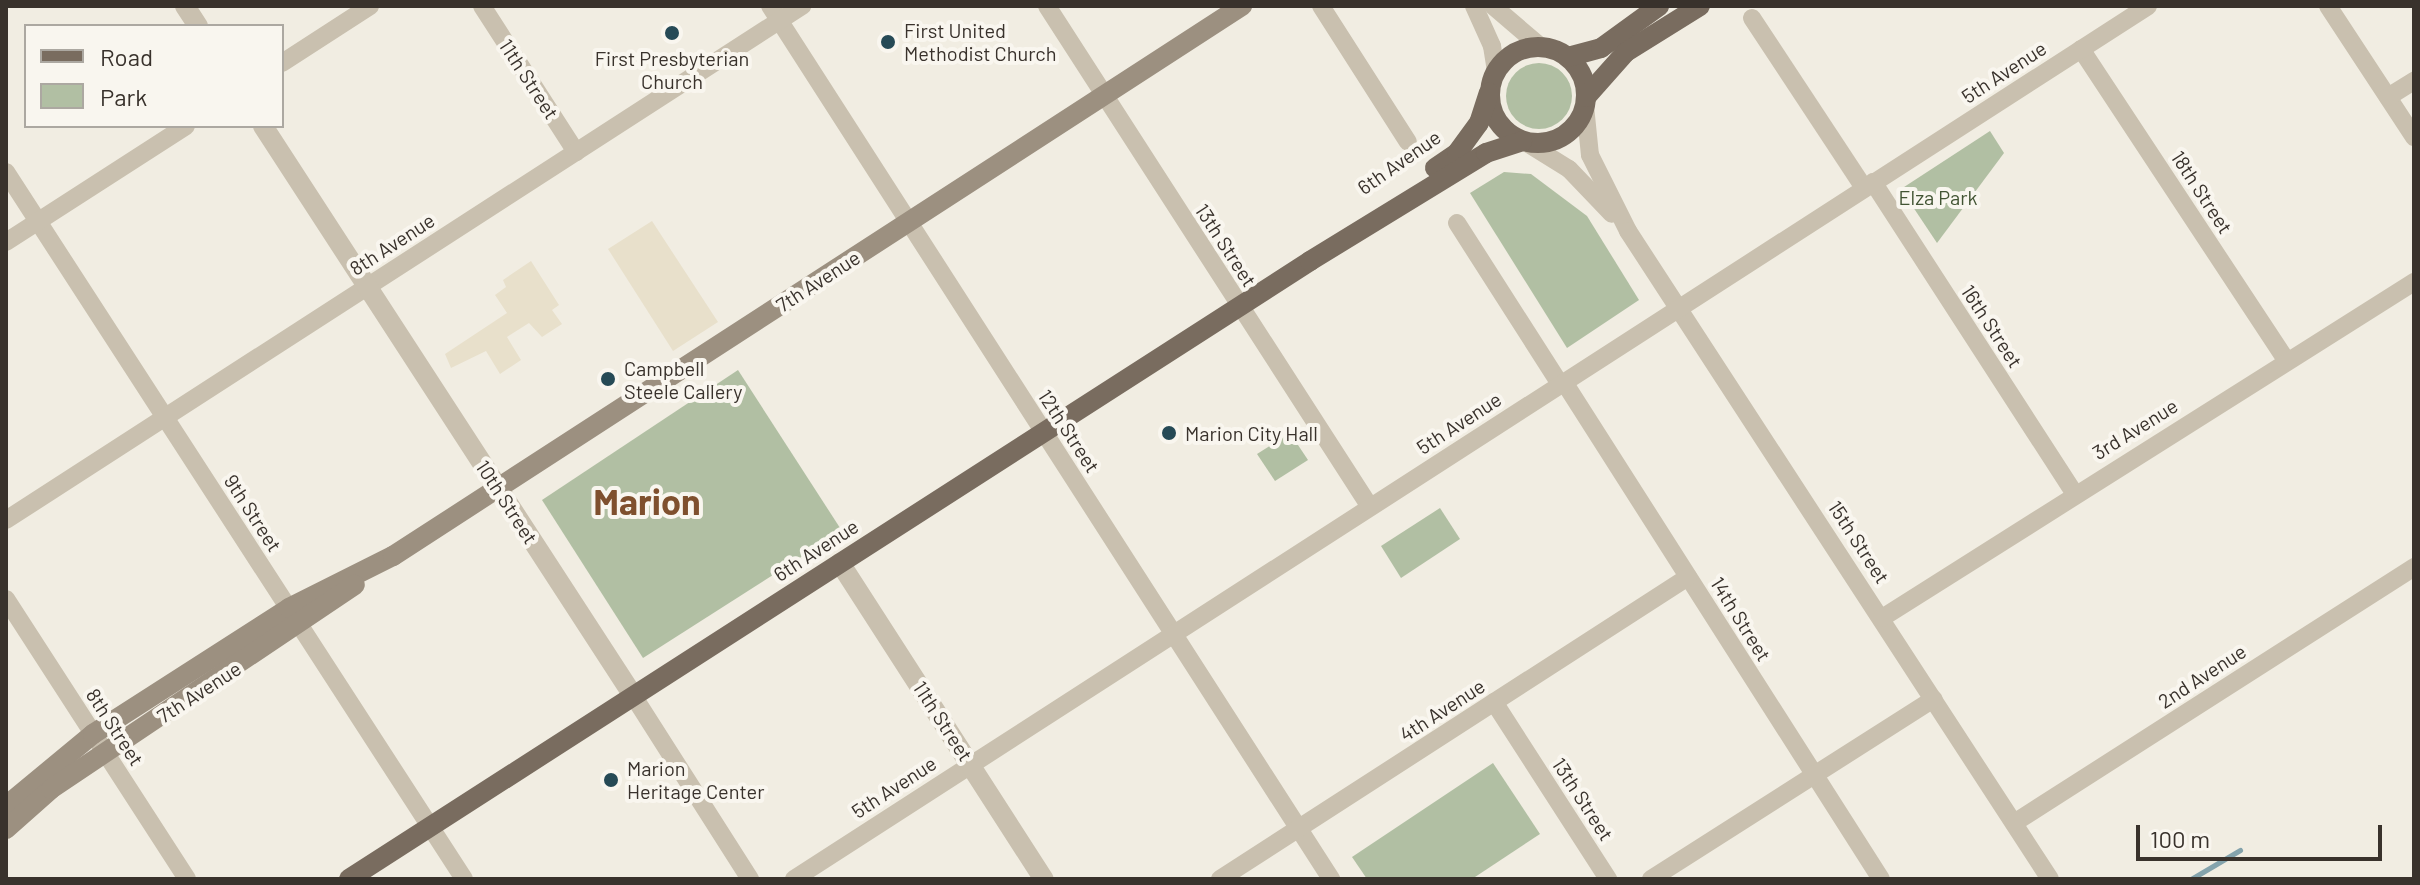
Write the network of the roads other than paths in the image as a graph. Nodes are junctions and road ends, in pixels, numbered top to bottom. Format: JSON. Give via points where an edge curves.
{"nodes":[{"id":1,"x":185,"y":6,"type":"edge"},
{"id":2,"x":370,"y":6,"type":"edge"},
{"id":3,"x":482,"y":6,"type":"edge"},
{"id":4,"x":802,"y":6,"type":"edge"},
{"id":5,"x":1047,"y":6,"type":"edge"},
{"id":6,"x":1242,"y":6,"type":"edge"},
{"id":7,"x":1321,"y":6,"type":"edge"},
{"id":8,"x":1474,"y":6,"type":"edge"},
{"id":9,"x":1493,"y":6,"type":"edge"},
{"id":10,"x":1659,"y":6,"type":"edge"},
{"id":11,"x":1700,"y":6,"type":"edge"},
{"id":12,"x":2148,"y":6,"type":"edge"},
{"id":13,"x":2328,"y":6,"type":"edge"},
{"id":14,"x":775,"y":13,"type":"edge"},
{"id":15,"x":1752,"y":18,"type":"dead end"},
{"id":16,"x":197,"y":24,"type":"edge"},
{"id":17,"x":1541,"y":47,"type":"junction"},
{"id":18,"x":2081,"y":49,"type":"junction"},
{"id":19,"x":1568,"y":57,"type":"junction"},
{"id":20,"x":284,"y":62,"type":"edge"},
{"id":21,"x":1494,"y":78,"type":"junction"},
{"id":22,"x":2414,"y":81,"type":"edge"},
{"id":23,"x":1104,"y":94,"type":"junction"},
{"id":24,"x":2388,"y":97,"type":"junction"},
{"id":25,"x":1586,"y":102,"type":"junction"},
{"id":26,"x":183,"y":128,"type":"edge"},
{"id":27,"x":264,"y":128,"type":"edge"},
{"id":28,"x":2414,"y":137,"type":"edge"},
{"id":29,"x":1408,"y":142,"type":"dead end"},
{"id":30,"x":1525,"y":142,"type":"junction"},
{"id":31,"x":576,"y":152,"type":"junction"},
{"id":32,"x":6,"y":172,"type":"edge"},
{"id":33,"x":1868,"y":185,"type":"junction"},
{"id":34,"x":38,"y":221,"type":"junction"},
{"id":35,"x":908,"y":222,"type":"junction"},
{"id":36,"x":1457,"y":223,"type":"dead end"},
{"id":37,"x":1628,"y":231,"type":"junction"},
{"id":38,"x":6,"y":242,"type":"edge"},
{"id":39,"x":1310,"y":261,"type":"junction"},
{"id":40,"x":2414,"y":282,"type":"edge"},
{"id":41,"x":366,"y":287,"type":"junction"},
{"id":42,"x":1239,"y":306,"type":"junction"},
{"id":43,"x":1680,"y":306,"type":"junction"},
{"id":44,"x":2286,"y":360,"type":"junction"},
{"id":45,"x":1562,"y":383,"type":"junction"},
{"id":46,"x":166,"y":418,"type":"junction"},
{"id":47,"x":1044,"y":432,"type":"junction"},
{"id":48,"x":498,"y":488,"type":"junction"},
{"id":49,"x":2074,"y":493,"type":"junction"},
{"id":50,"x":1370,"y":507,"type":"junction"},
{"id":51,"x":6,"y":520,"type":"edge"},
{"id":52,"x":393,"y":556,"type":"junction"},
{"id":53,"x":840,"y":563,"type":"junction"},
{"id":54,"x":2414,"y":567,"type":"edge"},
{"id":55,"x":1688,"y":577,"type":"junction"},
{"id":56,"x":6,"y":599,"type":"edge"},
{"id":57,"x":289,"y":608,"type":"junction"},
{"id":58,"x":1882,"y":618,"type":"junction"},
{"id":59,"x":300,"y":627,"type":"junction"},
{"id":60,"x":1173,"y":635,"type":"junction"},
{"id":61,"x":634,"y":697,"type":"junction"},
{"id":62,"x":1934,"y":699,"type":"junction"},
{"id":63,"x":1494,"y":702,"type":"junction"},
{"id":64,"x":93,"y":734,"type":"junction"},
{"id":65,"x":105,"y":752,"type":"junction"},
{"id":66,"x":970,"y":763,"type":"junction"},
{"id":67,"x":1814,"y":775,"type":"junction"},
{"id":68,"x":6,"y":806,"type":"edge"},
{"id":69,"x":2014,"y":823,"type":"junction"},
{"id":70,"x":430,"y":827,"type":"junction"},
{"id":71,"x":1298,"y":827,"type":"junction"},
{"id":72,"x":6,"y":829,"type":"edge"},
{"id":73,"x":187,"y":879,"type":"edge"},
{"id":74,"x":349,"y":879,"type":"edge"},
{"id":75,"x":464,"y":879,"type":"edge"},
{"id":76,"x":750,"y":879,"type":"edge"},
{"id":77,"x":794,"y":879,"type":"edge"},
{"id":78,"x":1044,"y":879,"type":"edge"},
{"id":79,"x":1220,"y":879,"type":"edge"},
{"id":80,"x":1331,"y":879,"type":"edge"},
{"id":81,"x":1608,"y":879,"type":"edge"},
{"id":82,"x":1651,"y":879,"type":"edge"},
{"id":83,"x":1881,"y":879,"type":"edge"},
{"id":84,"x":2050,"y":879,"type":"edge"}],
"edges":[{"from":1,"to":16,"type":"street"},
{"from":2,"to":20,"type":"street"},
{"from":3,"to":31,"type":"street","name":"11th Street"},
{"from":4,"to":14,"type":"street","name":"8th Avenue"},
{"from":5,"to":23,"type":"street","name":"13th Street"},
{"from":6,"to":23,"type":"main road","name":"7th Avenue"},
{"from":7,"to":29,"type":"street"},
{"from":8,"to":21,"type":"street","via":[[1492,46]]},
{"from":9,"to":17,"type":"street"},
{"from":10,"to":19,"type":"main road","via":[[1601,48]]},
{"from":11,"to":25,"type":"main road","via":[[1626,52]]},
{"from":12,"to":18,"type":"street","name":"5th Avenue"},
{"from":13,"to":24,"type":"street"},
{"from":14,"to":31,"type":"street","name":"8th Avenue"},
{"from":14,"to":35,"type":"street","name":"12th Street"},
{"from":15,"to":33,"type":"street","name":"16th Street"},
{"from":17,"to":19,"type":"main road"},
{"from":17,"to":21,"type":"main road","via":[[1510,56]]},
{"from":18,"to":33,"type":"street","name":"5th Avenue"},
{"from":18,"to":44,"type":"street","name":"18th Street"},
{"from":19,"to":25,"type":"main road","via":[[1580,70]]},
{"from":21,"to":30,"type":"main road","via":[[1495,118]]},
{"from":21,"to":39,"type":"main road","name":"6th Avenue","via":[[1479,123],[1457,153]]},
{"from":22,"to":24,"type":"street"},
{"from":23,"to":35,"type":"main road","name":"7th Avenue"},
{"from":23,"to":42,"type":"street","name":"13th Street"},
{"from":24,"to":28,"type":"street"},
{"from":25,"to":30,"type":"main road","via":[[1568,134],[1554,141]]},
{"from":25,"to":37,"type":"street","name":"15th Street","via":[[1590,155]]},
{"from":26,"to":34,"type":"street"},
{"from":27,"to":41,"type":"street","name":"10th Street"},
{"from":30,"to":37,"type":"street","name":"15th Street","via":[[1569,169]]},
{"from":30,"to":39,"type":"main road","name":"6th Avenue","via":[[1486,153]]},
{"from":31,"to":41,"type":"street","name":"8th Avenue"},
{"from":32,"to":34,"type":"street","name":"9th Street"},
{"from":33,"to":43,"type":"street","name":"5th Avenue"},
{"from":33,"to":49,"type":"street","name":"16th Street"},
{"from":34,"to":38,"type":"street"},
{"from":34,"to":46,"type":"street","name":"9th Street"},
{"from":35,"to":47,"type":"street","name":"12th Street"},
{"from":35,"to":48,"type":"main road","name":"7th Avenue"},
{"from":36,"to":45,"type":"street","name":"14th Street"},
{"from":37,"to":43,"type":"street","name":"15th Street"},
{"from":39,"to":42,"type":"main road","name":"6th Avenue"},
{"from":40,"to":44,"type":"street","name":"3rd Avenue"},
{"from":41,"to":46,"type":"street","name":"8th Avenue"},
{"from":41,"to":48,"type":"street","name":"10th Street"},
{"from":42,"to":47,"type":"main road","name":"6th Avenue"},
{"from":42,"to":50,"type":"street","name":"13th Street"},
{"from":43,"to":45,"type":"street","name":"5th Avenue"},
{"from":43,"to":58,"type":"street","name":"15th Street"},
{"from":44,"to":49,"type":"street","name":"3rd Avenue"},
{"from":45,"to":50,"type":"street","name":"5th Avenue"},
{"from":45,"to":55,"type":"street","name":"14th Street"},
{"from":46,"to":51,"type":"street","name":"8th Avenue"},
{"from":46,"to":57,"type":"street","name":"9th Street"},
{"from":47,"to":53,"type":"main road","name":"6th Avenue"},
{"from":47,"to":60,"type":"street","name":"12th Street"},
{"from":48,"to":52,"type":"main road","name":"7th Avenue"},
{"from":48,"to":61,"type":"street","name":"10th Street"},
{"from":49,"to":58,"type":"street","name":"3rd Avenue"},
{"from":50,"to":60,"type":"street","name":"5th Avenue"},
{"from":52,"to":57,"type":"main road","name":"7th Avenue"},
{"from":52,"to":59,"type":"main road","name":"7th Avenue"},
{"from":53,"to":61,"type":"main road","name":"6th Avenue"},
{"from":53,"to":66,"type":"street","name":"11th Street"},
{"from":54,"to":69,"type":"street","name":"2nd Avenue"},
{"from":55,"to":63,"type":"street","name":"4th Avenue"},
{"from":55,"to":67,"type":"street","name":"14th Street"},
{"from":56,"to":64,"type":"street","name":"8th Street"},
{"from":57,"to":59,"type":"street","name":"9th Street"},
{"from":57,"to":64,"type":"main road","name":"7th Avenue"},
{"from":58,"to":62,"type":"street","name":"15th Street"},
{"from":59,"to":65,"type":"main road","name":"7th Avenue"},
{"from":59,"to":70,"type":"street","name":"9th Street"},
{"from":60,"to":66,"type":"street","name":"5th Avenue"},
{"from":60,"to":71,"type":"street","name":"12th Street"},
{"from":61,"to":70,"type":"main road","name":"6th Avenue"},
{"from":61,"to":76,"type":"street","name":"10th Street"},
{"from":62,"to":67,"type":"street"},
{"from":62,"to":69,"type":"street","name":"15th Street"},
{"from":63,"to":71,"type":"street","name":"4th Avenue"},
{"from":63,"to":81,"type":"street","name":"13th Street"},
{"from":64,"to":65,"type":"street","name":"8th Street"},
{"from":64,"to":68,"type":"main road","name":"7th Avenue"},
{"from":65,"to":72,"type":"main road","name":"7th Avenue","via":[[36,799]]},
{"from":65,"to":73,"type":"street","name":"8th Street"},
{"from":66,"to":77,"type":"street","name":"5th Avenue"},
{"from":66,"to":78,"type":"street","name":"11th Street"},
{"from":67,"to":82,"type":"street"},
{"from":67,"to":83,"type":"street","name":"14th Street"},
{"from":69,"to":84,"type":"street","name":"15th Street"},
{"from":70,"to":74,"type":"main road","name":"6th Avenue"},
{"from":70,"to":75,"type":"street","name":"9th Street"},
{"from":71,"to":79,"type":"street","name":"4th Avenue"},
{"from":71,"to":80,"type":"street","name":"12th Street"}]}
